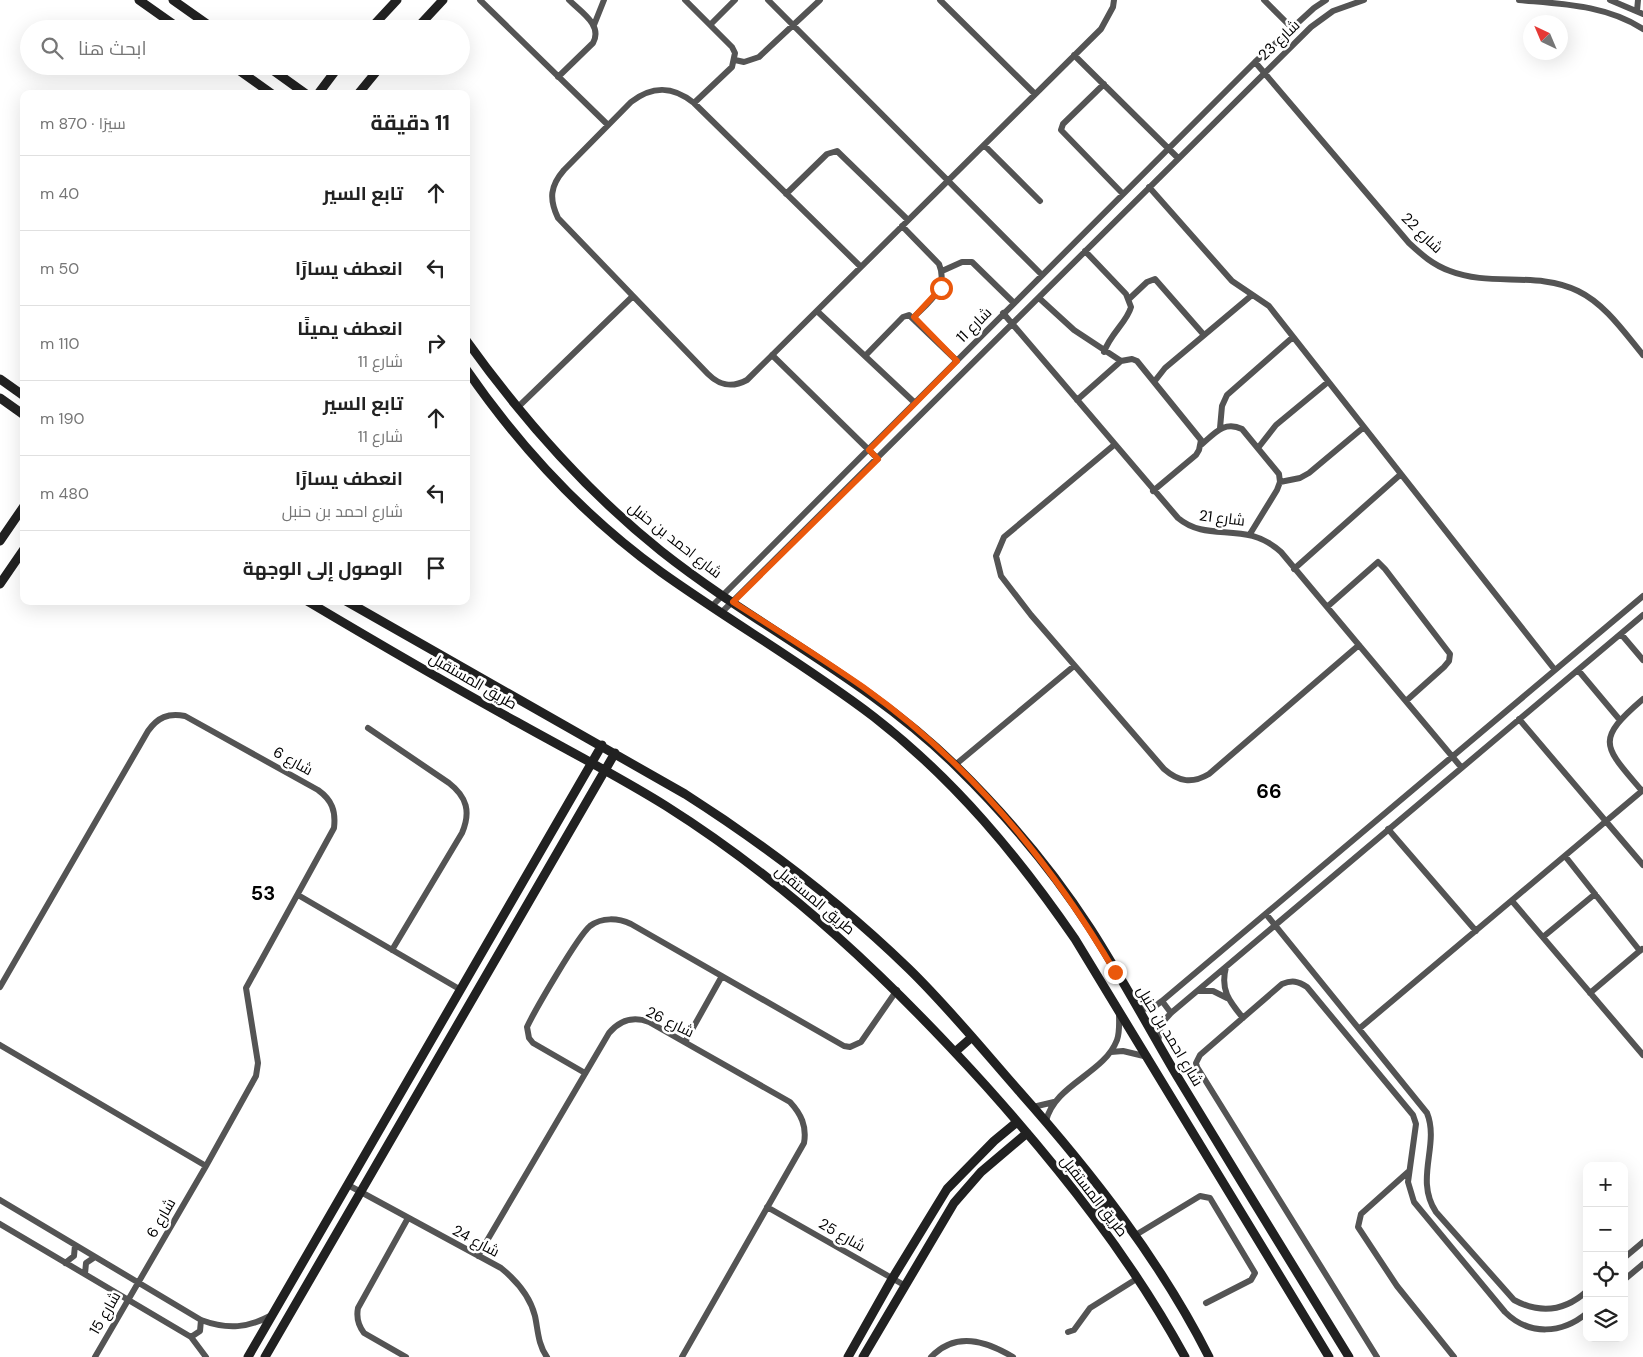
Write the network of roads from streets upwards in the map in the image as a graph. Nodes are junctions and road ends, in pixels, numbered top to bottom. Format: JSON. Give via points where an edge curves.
{"nodes":[{"id":1,"x":139,"y":0,"type":"edge"},
{"id":2,"x":157,"y":0,"type":"edge"},
{"id":3,"x":173,"y":0,"type":"edge"},
{"id":4,"x":397,"y":0,"type":"edge"},
{"id":5,"x":443,"y":0,"type":"edge"},
{"id":6,"x":480,"y":0,"type":"edge"},
{"id":7,"x":569,"y":0,"type":"edge"},
{"id":8,"x":604,"y":0,"type":"edge"},
{"id":9,"x":685,"y":0,"type":"edge"},
{"id":10,"x":735,"y":0,"type":"edge"},
{"id":11,"x":768,"y":0,"type":"edge"},
{"id":12,"x":820,"y":0,"type":"edge"},
{"id":13,"x":940,"y":0,"type":"edge"},
{"id":14,"x":1114,"y":0,"type":"edge"},
{"id":15,"x":1264,"y":0,"type":"edge"},
{"id":16,"x":1326,"y":0,"type":"edge"},
{"id":17,"x":1364,"y":0,"type":"edge"},
{"id":18,"x":1519,"y":0,"type":"edge"},
{"id":19,"x":1610,"y":0,"type":"edge"},
{"id":20,"x":1638,"y":0,"type":"edge"},
{"id":21,"x":151,"y":8,"type":"junction"},
{"id":22,"x":1640,"y":12,"type":"edge"},
{"id":23,"x":168,"y":20,"type":"edge"},
{"id":24,"x":201,"y":20,"type":"edge"},
{"id":25,"x":378,"y":20,"type":"edge"},
{"id":26,"x":424,"y":20,"type":"edge"},
{"id":27,"x":594,"y":25,"type":"junction"},
{"id":28,"x":710,"y":25,"type":"junction"},
{"id":29,"x":793,"y":26,"type":"junction"},
{"id":30,"x":1292,"y":28,"type":"junction"},
{"id":31,"x":1643,"y":29,"type":"edge"},
{"id":32,"x":1074,"y":55,"type":"junction"},
{"id":33,"x":735,"y":60,"type":"junction"},
{"id":34,"x":1255,"y":62,"type":"junction"},
{"id":35,"x":1264,"y":72,"type":"junction"},
{"id":36,"x":246,"y":75,"type":"edge"},
{"id":37,"x":280,"y":75,"type":"edge"},
{"id":38,"x":333,"y":75,"type":"edge"},
{"id":39,"x":374,"y":75,"type":"edge"},
{"id":40,"x":558,"y":77,"type":"junction"},
{"id":41,"x":1104,"y":84,"type":"junction"},
{"id":42,"x":266,"y":90,"type":"edge"},
{"id":43,"x":300,"y":90,"type":"edge"},
{"id":44,"x":321,"y":90,"type":"edge"},
{"id":45,"x":361,"y":90,"type":"edge"},
{"id":46,"x":1035,"y":94,"type":"junction"},
{"id":47,"x":694,"y":103,"type":"junction"},
{"id":48,"x":608,"y":126,"type":"junction"},
{"id":49,"x":984,"y":145,"type":"junction"},
{"id":50,"x":1169,"y":148,"type":"junction"},
{"id":51,"x":1178,"y":158,"type":"junction"},
{"id":52,"x":948,"y":181,"type":"junction"},
{"id":53,"x":1149,"y":187,"type":"junction"},
{"id":54,"x":786,"y":194,"type":"junction"},
{"id":55,"x":1123,"y":194,"type":"junction"},
{"id":56,"x":1040,"y":201,"type":"dead end"},
{"id":57,"x":908,"y":220,"type":"junction"},
{"id":58,"x":902,"y":226,"type":"junction"},
{"id":59,"x":1085,"y":251,"type":"junction"},
{"id":60,"x":861,"y":267,"type":"junction"},
{"id":61,"x":942,"y":271,"type":"junction"},
{"id":62,"x":1042,"y":275,"type":"junction"},
{"id":63,"x":1252,"y":295,"type":"junction"},
{"id":64,"x":633,"y":296,"type":"junction"},
{"id":65,"x":1039,"y":298,"type":"junction"},
{"id":66,"x":1129,"y":298,"type":"junction"},
{"id":67,"x":1014,"y":303,"type":"junction"},
{"id":68,"x":816,"y":311,"type":"junction"},
{"id":69,"x":1003,"y":313,"type":"junction"},
{"id":70,"x":914,"y":317,"type":"junction"},
{"id":71,"x":1012,"y":324,"type":"junction"},
{"id":72,"x":1204,"y":335,"type":"junction"},
{"id":73,"x":1293,"y":337,"type":"junction"},
{"id":74,"x":470,"y":345,"type":"edge"},
{"id":75,"x":1104,"y":352,"type":"junction"},
{"id":76,"x":772,"y":355,"type":"junction"},
{"id":77,"x":1643,"y":355,"type":"edge"},
{"id":78,"x":865,"y":356,"type":"junction"},
{"id":79,"x":957,"y":361,"type":"junction"},
{"id":80,"x":1121,"y":361,"type":"junction"},
{"id":81,"x":470,"y":374,"type":"edge"},
{"id":82,"x":0,"y":379,"type":"edge"},
{"id":83,"x":1154,"y":382,"type":"junction"},
{"id":84,"x":1328,"y":382,"type":"junction"},
{"id":85,"x":20,"y":393,"type":"edge"},
{"id":86,"x":0,"y":398,"type":"edge"},
{"id":87,"x":1077,"y":400,"type":"junction"},
{"id":88,"x":915,"y":403,"type":"junction"},
{"id":89,"x":517,"y":408,"type":"junction"},
{"id":90,"x":20,"y":412,"type":"edge"},
{"id":91,"x":1364,"y":427,"type":"junction"},
{"id":92,"x":1220,"y":428,"type":"junction"},
{"id":93,"x":1114,"y":445,"type":"junction"},
{"id":94,"x":1201,"y":445,"type":"junction"},
{"id":95,"x":1258,"y":448,"type":"junction"},
{"id":96,"x":869,"y":450,"type":"junction"},
{"id":97,"x":878,"y":459,"type":"junction"},
{"id":98,"x":1401,"y":474,"type":"junction"},
{"id":99,"x":1280,"y":482,"type":"junction"},
{"id":100,"x":1153,"y":491,"type":"junction"},
{"id":101,"x":20,"y":515,"type":"edge"},
{"id":102,"x":1250,"y":534,"type":"junction"},
{"id":103,"x":0,"y":541,"type":"edge"},
{"id":104,"x":20,"y":555,"type":"edge"},
{"id":105,"x":1294,"y":569,"type":"junction"},
{"id":106,"x":745,"y":573,"type":"junction"},
{"id":107,"x":754,"y":581,"type":"junction"},
{"id":108,"x":0,"y":584,"type":"edge"},
{"id":109,"x":723,"y":595,"type":"junction"},
{"id":110,"x":1643,"y":596,"type":"edge"},
{"id":111,"x":733,"y":602,"type":"junction"},
{"id":112,"x":314,"y":605,"type":"edge"},
{"id":113,"x":353,"y":605,"type":"edge"},
{"id":114,"x":712,"y":606,"type":"junction"},
{"id":115,"x":1326,"y":607,"type":"junction"},
{"id":116,"x":721,"y":613,"type":"junction"},
{"id":117,"x":1643,"y":615,"type":"edge"},
{"id":118,"x":1621,"y":634,"type":"junction"},
{"id":119,"x":1359,"y":645,"type":"junction"},
{"id":120,"x":1643,"y":660,"type":"edge"},
{"id":121,"x":1074,"y":666,"type":"junction"},
{"id":122,"x":1555,"y":670,"type":"junction"},
{"id":123,"x":1578,"y":670,"type":"junction"},
{"id":124,"x":1643,"y":699,"type":"edge"},
{"id":125,"x":1406,"y":701,"type":"junction"},
{"id":126,"x":1519,"y":719,"type":"junction"},
{"id":127,"x":1619,"y":719,"type":"junction"},
{"id":128,"x":368,"y":728,"type":"dead end"},
{"id":129,"x":602,"y":745,"type":"junction"},
{"id":130,"x":615,"y":753,"type":"junction"},
{"id":131,"x":1452,"y":757,"type":"junction"},
{"id":132,"x":591,"y":763,"type":"junction"},
{"id":133,"x":955,"y":765,"type":"junction"},
{"id":134,"x":1461,"y":767,"type":"junction"},
{"id":135,"x":604,"y":770,"type":"junction"},
{"id":136,"x":1642,"y":793,"type":"edge"},
{"id":137,"x":1606,"y":822,"type":"junction"},
{"id":138,"x":1388,"y":829,"type":"junction"},
{"id":139,"x":1565,"y":856,"type":"junction"},
{"id":140,"x":1643,"y":866,"type":"edge"},
{"id":141,"x":1595,"y":894,"type":"junction"},
{"id":142,"x":298,"y":895,"type":"junction"},
{"id":143,"x":1512,"y":901,"type":"junction"},
{"id":144,"x":1266,"y":914,"type":"junction"},
{"id":145,"x":1275,"y":925,"type":"junction"},
{"id":146,"x":1090,"y":928,"type":"junction"},
{"id":147,"x":1476,"y":931,"type":"junction"},
{"id":148,"x":1543,"y":937,"type":"junction"},
{"id":149,"x":1075,"y":938,"type":"junction"},
{"id":150,"x":392,"y":950,"type":"junction"},
{"id":151,"x":1642,"y":950,"type":"edge"},
{"id":152,"x":1226,"y":966,"type":"junction"},
{"id":153,"x":722,"y":976,"type":"junction"},
{"id":154,"x":0,"y":987,"type":"edge"},
{"id":155,"x":461,"y":990,"type":"junction"},
{"id":156,"x":896,"y":990,"type":"junction"},
{"id":157,"x":1197,"y":991,"type":"junction"},
{"id":158,"x":1590,"y":993,"type":"junction"},
{"id":159,"x":1227,"y":998,"type":"junction"},
{"id":160,"x":1162,"y":1001,"type":"junction"},
{"id":161,"x":1137,"y":1008,"type":"junction"},
{"id":162,"x":1119,"y":1010,"type":"junction"},
{"id":163,"x":448,"y":1012,"type":"junction"},
{"id":164,"x":1171,"y":1013,"type":"junction"},
{"id":165,"x":460,"y":1018,"type":"junction"},
{"id":166,"x":1243,"y":1018,"type":"junction"},
{"id":167,"x":1360,"y":1028,"type":"junction"},
{"id":168,"x":972,"y":1037,"type":"junction"},
{"id":169,"x":684,"y":1042,"type":"junction"},
{"id":170,"x":1158,"y":1043,"type":"junction"},
{"id":171,"x":0,"y":1045,"type":"edge"},
{"id":172,"x":955,"y":1052,"type":"junction"},
{"id":173,"x":1111,"y":1052,"type":"junction"},
{"id":174,"x":1643,"y":1055,"type":"edge"},
{"id":175,"x":1148,"y":1057,"type":"junction"},
{"id":176,"x":585,"y":1073,"type":"junction"},
{"id":177,"x":1054,"y":1102,"type":"junction"},
{"id":178,"x":1033,"y":1107,"type":"junction"},
{"id":179,"x":1017,"y":1122,"type":"junction"},
{"id":180,"x":1046,"y":1122,"type":"junction"},
{"id":181,"x":1027,"y":1133,"type":"junction"},
{"id":182,"x":1231,"y":1165,"type":"junction"},
{"id":183,"x":206,"y":1166,"type":"junction"},
{"id":184,"x":1218,"y":1172,"type":"junction"},
{"id":185,"x":1408,"y":1172,"type":"junction"},
{"id":186,"x":348,"y":1185,"type":"junction"},
{"id":187,"x":361,"y":1192,"type":"junction"},
{"id":188,"x":0,"y":1200,"type":"edge"},
{"id":189,"x":1109,"y":1200,"type":"junction"},
{"id":190,"x":768,"y":1207,"type":"junction"},
{"id":191,"x":1093,"y":1215,"type":"junction"},
{"id":192,"x":408,"y":1218,"type":"junction"},
{"id":193,"x":0,"y":1224,"type":"edge"},
{"id":194,"x":1134,"y":1236,"type":"junction"},
{"id":195,"x":1643,"y":1242,"type":"edge"},
{"id":196,"x":75,"y":1245,"type":"junction"},
{"id":197,"x":1628,"y":1255,"type":"edge"},
{"id":198,"x":478,"y":1256,"type":"junction"},
{"id":199,"x":95,"y":1257,"type":"junction"},
{"id":200,"x":65,"y":1262,"type":"junction"},
{"id":201,"x":1643,"y":1264,"type":"edge"},
{"id":202,"x":85,"y":1274,"type":"junction"},
{"id":203,"x":1628,"y":1277,"type":"edge"},
{"id":204,"x":1138,"y":1278,"type":"junction"},
{"id":205,"x":892,"y":1279,"type":"junction"},
{"id":206,"x":138,"y":1282,"type":"junction"},
{"id":207,"x":904,"y":1285,"type":"junction"},
{"id":208,"x":1583,"y":1294,"type":"edge"},
{"id":209,"x":127,"y":1300,"type":"junction"},
{"id":210,"x":1206,"y":1303,"type":"dead end"},
{"id":211,"x":274,"y":1314,"type":"junction"},
{"id":212,"x":1583,"y":1315,"type":"edge"},
{"id":213,"x":202,"y":1320,"type":"junction"},
{"id":214,"x":1068,"y":1332,"type":"dead end"},
{"id":215,"x":191,"y":1337,"type":"junction"},
{"id":216,"x":251,"y":1353,"type":"edge"},
{"id":217,"x":95,"y":1357,"type":"edge"},
{"id":218,"x":206,"y":1357,"type":"edge"},
{"id":219,"x":266,"y":1357,"type":"edge"},
{"id":220,"x":406,"y":1357,"type":"edge"},
{"id":221,"x":547,"y":1357,"type":"edge"},
{"id":222,"x":682,"y":1357,"type":"edge"},
{"id":223,"x":849,"y":1357,"type":"edge"},
{"id":224,"x":863,"y":1357,"type":"edge"},
{"id":225,"x":931,"y":1357,"type":"edge"},
{"id":226,"x":1013,"y":1357,"type":"edge"},
{"id":227,"x":1185,"y":1357,"type":"edge"},
{"id":228,"x":1209,"y":1357,"type":"edge"},
{"id":229,"x":1329,"y":1357,"type":"edge"},
{"id":230,"x":1348,"y":1357,"type":"edge"},
{"id":231,"x":1376,"y":1357,"type":"edge"},
{"id":232,"x":1454,"y":1357,"type":"edge"}],
"edges":[{"from":1,"to":21,"type":"street"},
{"from":2,"to":21,"type":"street"},
{"from":3,"to":24,"type":"street"},
{"from":4,"to":25,"type":"street"},
{"from":5,"to":26,"type":"street"},
{"from":6,"to":40,"type":"street"},
{"from":7,"to":27,"type":"street"},
{"from":8,"to":27,"type":"street"},
{"from":9,"to":28,"type":"street"},
{"from":10,"to":28,"type":"street"},
{"from":11,"to":29,"type":"street"},
{"from":12,"to":29,"type":"street"},
{"from":13,"to":46,"type":"street"},
{"from":14,"to":32,"type":"street","via":[[1105,24]]},
{"from":15,"to":30,"type":"street"},
{"from":16,"to":30,"type":"street","name":"شارع 23"},
{"from":17,"to":35,"type":"street","name":"شارع 23","via":[[1322,18]]},
{"from":18,"to":31,"type":"street","via":[[1593,9],[1625,19]]},
{"from":19,"to":22,"type":"street"},
{"from":20,"to":22,"type":"street"},
{"from":21,"to":23,"type":"street"},
{"from":27,"to":40,"type":"street","via":[[597,31],[593,43]]},
{"from":28,"to":33,"type":"street","via":[[732,47]]},
{"from":29,"to":33,"type":"street","via":[[759,57],[744,62]]},
{"from":29,"to":52,"type":"street"},
{"from":30,"to":34,"type":"street","name":"شارع 23"},
{"from":32,"to":41,"type":"street"},
{"from":32,"to":46,"type":"street"},
{"from":33,"to":47,"type":"street","via":[[732,67]]},
{"from":34,"to":35,"type":"street","name":"شارع 22"},
{"from":34,"to":50,"type":"street","name":"شارع 11"},
{"from":35,"to":51,"type":"street","name":"شارع 11"},
{"from":35,"to":77,"type":"street","name":"شارع 22","via":[[1409,243],[1428,260],[1450,272],[1475,277],[1559,284],[1578,290],[1608,314]]},
{"from":36,"to":42,"type":"street"},
{"from":37,"to":43,"type":"street"},
{"from":38,"to":44,"type":"street"},
{"from":39,"to":45,"type":"street"},
{"from":40,"to":48,"type":"street"},
{"from":41,"to":50,"type":"street"},
{"from":41,"to":55,"type":"street","via":[[1063,124],[1061,130]]},
{"from":46,"to":49,"type":"street"},
{"from":47,"to":48,"type":"street","via":[[670,89],[655,89],[642,93]]},
{"from":47,"to":54,"type":"street"},
{"from":48,"to":64,"type":"street","via":[[555,180],[552,206],[558,218]]},
{"from":49,"to":52,"type":"street"},
{"from":49,"to":56,"type":"street"},
{"from":50,"to":51,"type":"street"},
{"from":50,"to":55,"type":"street","name":"شارع 11"},
{"from":51,"to":53,"type":"street","name":"شارع 11"},
{"from":52,"to":57,"type":"street"},
{"from":52,"to":62,"type":"street"},
{"from":53,"to":59,"type":"street","name":"شارع 11"},
{"from":53,"to":63,"type":"street","via":[[1223,272]]},
{"from":54,"to":57,"type":"street","via":[[827,154],[836,151]]},
{"from":54,"to":60,"type":"street"},
{"from":55,"to":62,"type":"street","name":"شارع 11"},
{"from":57,"to":58,"type":"street"},
{"from":58,"to":60,"type":"street"},
{"from":58,"to":61,"type":"street"},
{"from":59,"to":65,"type":"street","name":"شارع 11"},
{"from":59,"to":66,"type":"street"},
{"from":60,"to":68,"type":"street"},
{"from":61,"to":67,"type":"street","via":[[962,262],[972,262]]},
{"from":61,"to":70,"type":"street","via":[[941,288]]},
{"from":62,"to":67,"type":"street","name":"شارع 11"},
{"from":63,"to":72,"type":"street"},
{"from":63,"to":73,"type":"street","via":[[1268,306]]},
{"from":64,"to":76,"type":"street","via":[[714,380],[722,384],[739,384],[747,380]]},
{"from":64,"to":89,"type":"street"},
{"from":65,"to":71,"type":"street","name":"شارع 11"},
{"from":65,"to":75,"type":"street"},
{"from":66,"to":72,"type":"street","via":[[1155,279]]},
{"from":66,"to":75,"type":"street","via":[[1129,315],[1113,334]]},
{"from":67,"to":69,"type":"street","name":"شارع 11"},
{"from":68,"to":76,"type":"street"},
{"from":68,"to":78,"type":"street"},
{"from":69,"to":71,"type":"street","name":"شارع 21"},
{"from":69,"to":79,"type":"street","name":"شارع 11"},
{"from":70,"to":78,"type":"street","via":[[904,317]]},
{"from":70,"to":79,"type":"street"},
{"from":71,"to":87,"type":"street","name":"شارع 21"},
{"from":71,"to":97,"type":"street","name":"شارع 11"},
{"from":72,"to":83,"type":"street","via":[[1165,368]]},
{"from":73,"to":84,"type":"street"},
{"from":73,"to":92,"type":"street","via":[[1226,395]]},
{"from":74,"to":89,"type":"street","name":"شارع احمد بن حنبل"},
{"from":75,"to":80,"type":"street"},
{"from":76,"to":96,"type":"street"},
{"from":78,"to":88,"type":"street"},
{"from":79,"to":88,"type":"street","name":"شارع 11"},
{"from":80,"to":83,"type":"street","via":[[1132,359],[1137,362]]},
{"from":80,"to":87,"type":"street"},
{"from":81,"to":114,"type":"street","name":"شارع احمد بن حنبل","via":[[524,446],[566,491],[612,533]]},
{"from":82,"to":85,"type":"street"},
{"from":83,"to":94,"type":"street","via":[[1199,435]]},
{"from":84,"to":91,"type":"street"},
{"from":84,"to":95,"type":"street","via":[[1276,425]]},
{"from":86,"to":90,"type":"street"},
{"from":87,"to":93,"type":"street","name":"شارع 21"},
{"from":88,"to":96,"type":"street","name":"شارع 11"},
{"from":89,"to":109,"type":"street","name":"شارع احمد بن حنبل","via":[[613,508],[661,550]]},
{"from":91,"to":98,"type":"street"},
{"from":91,"to":99,"type":"street","via":[[1309,473]]},
{"from":92,"to":94,"type":"street"},
{"from":92,"to":95,"type":"street","via":[[1228,425],[1242,429]]},
{"from":93,"to":100,"type":"street","name":"شارع 21"},
{"from":93,"to":121,"type":"street","via":[[1004,537],[996,556],[1001,576]]},
{"from":94,"to":100,"type":"street","via":[[1196,455]]},
{"from":95,"to":99,"type":"street","via":[[1280,474]]},
{"from":96,"to":97,"type":"street"},
{"from":96,"to":106,"type":"street","name":"شارع 11"},
{"from":97,"to":107,"type":"street","name":"شارع 11"},
{"from":98,"to":105,"type":"street"},
{"from":98,"to":122,"type":"street"},
{"from":99,"to":102,"type":"street"},
{"from":100,"to":102,"type":"street","name":"شارع 21","via":[[1178,518],[1194,529]]},
{"from":101,"to":103,"type":"street"},
{"from":102,"to":105,"type":"street","name":"شارع 21","via":[[1272,544]]},
{"from":104,"to":108,"type":"street"},
{"from":105,"to":115,"type":"street","name":"شارع 21"},
{"from":106,"to":107,"type":"street"},
{"from":106,"to":109,"type":"street","name":"شارع 11"},
{"from":107,"to":111,"type":"street","name":"شارع 11"},
{"from":109,"to":111,"type":"street","name":"شارع احمد بن حنبل"},
{"from":109,"to":114,"type":"street","name":"شارع 11"},
{"from":110,"to":122,"type":"street"},
{"from":111,"to":116,"type":"street","name":"شارع 11"},
{"from":111,"to":133,"type":"street","name":"شارع احمد بن حنبل","via":[[864,688]]},
{"from":112,"to":132,"type":"street","name":"طريق المستقبل"},
{"from":113,"to":129,"type":"street","name":"طريق المستقبل"},
{"from":114,"to":116,"type":"street","name":"شارع احمد بن حنبل"},
{"from":115,"to":119,"type":"street","name":"شارع 21"},
{"from":115,"to":125,"type":"street","via":[[1378,562],[1385,569],[1450,654],[1444,668]]},
{"from":116,"to":149,"type":"street","name":"شارع احمد بن حنبل","via":[[827,683],[921,757],[1004,842]]},
{"from":117,"to":118,"type":"street"},
{"from":118,"to":120,"type":"street"},
{"from":118,"to":123,"type":"street"},
{"from":119,"to":121,"type":"street","via":[[1209,774],[1199,780],[1188,781],[1174,778],[1164,769]]},
{"from":119,"to":125,"type":"street","name":"شارع 21"},
{"from":121,"to":133,"type":"street"},
{"from":122,"to":131,"type":"street"},
{"from":123,"to":126,"type":"street"},
{"from":123,"to":127,"type":"street"},
{"from":124,"to":127,"type":"street"},
{"from":125,"to":131,"type":"street","name":"شارع 21"},
{"from":126,"to":134,"type":"street"},
{"from":126,"to":137,"type":"street"},
{"from":127,"to":136,"type":"street","via":[[1611,733],[1610,750]]},
{"from":128,"to":150,"type":"street","via":[[449,782],[467,805],[468,820],[462,833]]},
{"from":129,"to":130,"type":"street","name":"طريق المستقبل"},
{"from":129,"to":132,"type":"street"},
{"from":130,"to":135,"type":"street"},
{"from":130,"to":168,"type":"street","name":"طريق المستقبل","via":[[725,819],[817,890],[911,971]]},
{"from":131,"to":134,"type":"street","name":"شارع 21"},
{"from":131,"to":144,"type":"street"},
{"from":132,"to":135,"type":"street","name":"طريق المستقبل"},
{"from":132,"to":155,"type":"street"},
{"from":133,"to":146,"type":"street","name":"شارع احمد بن حنبل","via":[[1027,843]]},
{"from":134,"to":138,"type":"street"},
{"from":135,"to":156,"type":"street","name":"طريق المستقبل","via":[[665,806],[748,863],[827,926]]},
{"from":135,"to":165,"type":"street"},
{"from":136,"to":137,"type":"street"},
{"from":137,"to":139,"type":"street"},
{"from":137,"to":140,"type":"street"},
{"from":138,"to":145,"type":"street"},
{"from":138,"to":147,"type":"street"},
{"from":139,"to":141,"type":"street"},
{"from":139,"to":143,"type":"street"},
{"from":141,"to":148,"type":"street"},
{"from":141,"to":151,"type":"street"},
{"from":142,"to":150,"type":"street"},
{"from":142,"to":154,"type":"street","name":"شارع 6","via":[[334,828],[336,817],[327,797],[185,716],[164,716],[148,731]]},
{"from":142,"to":183,"type":"street","name":"شارع 6","via":[[246,988],[258,1070]]},
{"from":143,"to":147,"type":"street"},
{"from":143,"to":148,"type":"street"},
{"from":144,"to":145,"type":"street"},
{"from":144,"to":160,"type":"street"},
{"from":145,"to":152,"type":"street"},
{"from":145,"to":167,"type":"street"},
{"from":146,"to":149,"type":"street"},
{"from":146,"to":161,"type":"street","name":"شارع احمد بن حنبل"},
{"from":147,"to":167,"type":"street"},
{"from":148,"to":158,"type":"street"},
{"from":149,"to":162,"type":"street","name":"شارع احمد بن حنبل"},
{"from":150,"to":155,"type":"street"},
{"from":151,"to":158,"type":"street"},
{"from":152,"to":157,"type":"street"},
{"from":152,"to":159,"type":"street","via":[[1223,979]]},
{"from":153,"to":156,"type":"street","via":[[836,1042],[850,1046],[861,1042]]},
{"from":153,"to":169,"type":"street"},
{"from":153,"to":176,"type":"street","via":[[625,921],[607,920],[590,926],[527,1030],[533,1043]]},
{"from":155,"to":163,"type":"street"},
{"from":156,"to":172,"type":"street","name":"طريق المستقبل"},
{"from":157,"to":159,"type":"street","via":[[1213,991]]},
{"from":157,"to":164,"type":"street"},
{"from":158,"to":174,"type":"street"},
{"from":159,"to":166,"type":"street"},
{"from":160,"to":161,"type":"street","via":[[1151,1009]]},
{"from":160,"to":164,"type":"street"},
{"from":161,"to":170,"type":"street","name":"شارع احمد بن حنبل"},
{"from":162,"to":173,"type":"street","via":[[1118,1036]]},
{"from":162,"to":175,"type":"street","name":"شارع احمد بن حنبل"},
{"from":163,"to":165,"type":"street"},
{"from":163,"to":186,"type":"street"},
{"from":164,"to":170,"type":"street","via":[[1161,1024]]},
{"from":165,"to":187,"type":"street"},
{"from":166,"to":185,"type":"street","via":[[1282,984],[1295,981],[1307,988],[1413,1115],[1416,1124]]},
{"from":166,"to":231,"type":"street","via":[[1200,1055],[1197,1067]]},
{"from":167,"to":208,"type":"street","via":[[1427,1113],[1430,1125],[1426,1185],[1436,1212],[1514,1300],[1541,1309],[1570,1304]]},
{"from":168,"to":172,"type":"street"},
{"from":168,"to":178,"type":"street","name":"طريق المستقبل"},
{"from":169,"to":176,"type":"street","name":"شارع 26","via":[[642,1019],[627,1020],[609,1033]]},
{"from":169,"to":190,"type":"street","name":"شارع 26","via":[[790,1102],[800,1115],[805,1131],[804,1142]]},
{"from":170,"to":182,"type":"street","name":"شارع احمد بن حنبل"},
{"from":171,"to":183,"type":"street"},
{"from":172,"to":179,"type":"street","name":"طريق المستقبل"},
{"from":173,"to":175,"type":"street","via":[[1130,1052]]},
{"from":173,"to":177,"type":"street"},
{"from":175,"to":184,"type":"street","name":"شارع احمد بن حنبل"},
{"from":176,"to":198,"type":"street","name":"شارع 26"},
{"from":177,"to":178,"type":"street"},
{"from":177,"to":180,"type":"street"},
{"from":178,"to":180,"type":"street","name":"طريق المستقبل"},
{"from":179,"to":181,"type":"street","name":"طريق المستقبل"},
{"from":179,"to":205,"type":"street","via":[[982,1152],[947,1189]]},
{"from":180,"to":189,"type":"street","name":"طريق المستقبل"},
{"from":181,"to":191,"type":"street","name":"طريق المستقبل"},
{"from":181,"to":207,"type":"street","via":[[963,1191]]},
{"from":182,"to":184,"type":"street"},
{"from":182,"to":230,"type":"street","name":"شارع احمد بن حنبل"},
{"from":183,"to":206,"type":"street","name":"شارع 6"},
{"from":184,"to":229,"type":"street","name":"شارع احمد بن حنبل"},
{"from":185,"to":212,"type":"street","via":[[1408,1187],[1414,1202],[1510,1316],[1525,1327],[1539,1330],[1569,1324]]},
{"from":185,"to":232,"type":"street","via":[[1361,1214],[1358,1227],[1397,1286]]},
{"from":186,"to":187,"type":"street","name":"شارع 24"},
{"from":186,"to":211,"type":"street"},
{"from":187,"to":192,"type":"street","name":"شارع 24"},
{"from":187,"to":219,"type":"street"},
{"from":188,"to":196,"type":"street"},
{"from":189,"to":191,"type":"street"},
{"from":189,"to":194,"type":"street","name":"طريق المستقبل"},
{"from":190,"to":205,"type":"street","name":"شارع 25"},
{"from":190,"to":222,"type":"street"},
{"from":191,"to":204,"type":"street","name":"طريق المستقبل"},
{"from":192,"to":198,"type":"street","name":"شارع 24"},
{"from":192,"to":220,"type":"street","via":[[357,1315],[364,1333]]},
{"from":193,"to":200,"type":"street"},
{"from":194,"to":210,"type":"street","via":[[1200,1196],[1210,1198],[1255,1273],[1251,1280]]},
{"from":194,"to":228,"type":"street","name":"طريق المستقبل","via":[[1170,1288]]},
{"from":195,"to":197,"type":"street"},
{"from":196,"to":199,"type":"street"},
{"from":196,"to":200,"type":"street","via":[[74,1256]]},
{"from":198,"to":221,"type":"street","name":"شارع 24","via":[[501,1268],[522,1288],[534,1313]]},
{"from":199,"to":202,"type":"street","via":[[86,1263]]},
{"from":199,"to":206,"type":"street"},
{"from":200,"to":202,"type":"street"},
{"from":201,"to":203,"type":"street"},
{"from":202,"to":209,"type":"street"},
{"from":204,"to":214,"type":"street","via":[[1090,1308],[1074,1330]]},
{"from":204,"to":227,"type":"street","name":"طريق المستقبل"},
{"from":205,"to":207,"type":"street","name":"شارع 25"},
{"from":205,"to":223,"type":"street"},
{"from":206,"to":209,"type":"street","name":"شارع 15"},
{"from":206,"to":213,"type":"street"},
{"from":207,"to":224,"type":"street"},
{"from":209,"to":215,"type":"street"},
{"from":209,"to":217,"type":"street","name":"شارع 15"},
{"from":211,"to":213,"type":"street","via":[[246,1326],[230,1328]]},
{"from":211,"to":216,"type":"street"},
{"from":213,"to":215,"type":"street","via":[[200,1331]]},
{"from":215,"to":218,"type":"street"},
{"from":216,"to":219,"type":"street"},
{"from":225,"to":226,"type":"street","via":[[948,1345],[968,1340],[988,1344]]}]}
